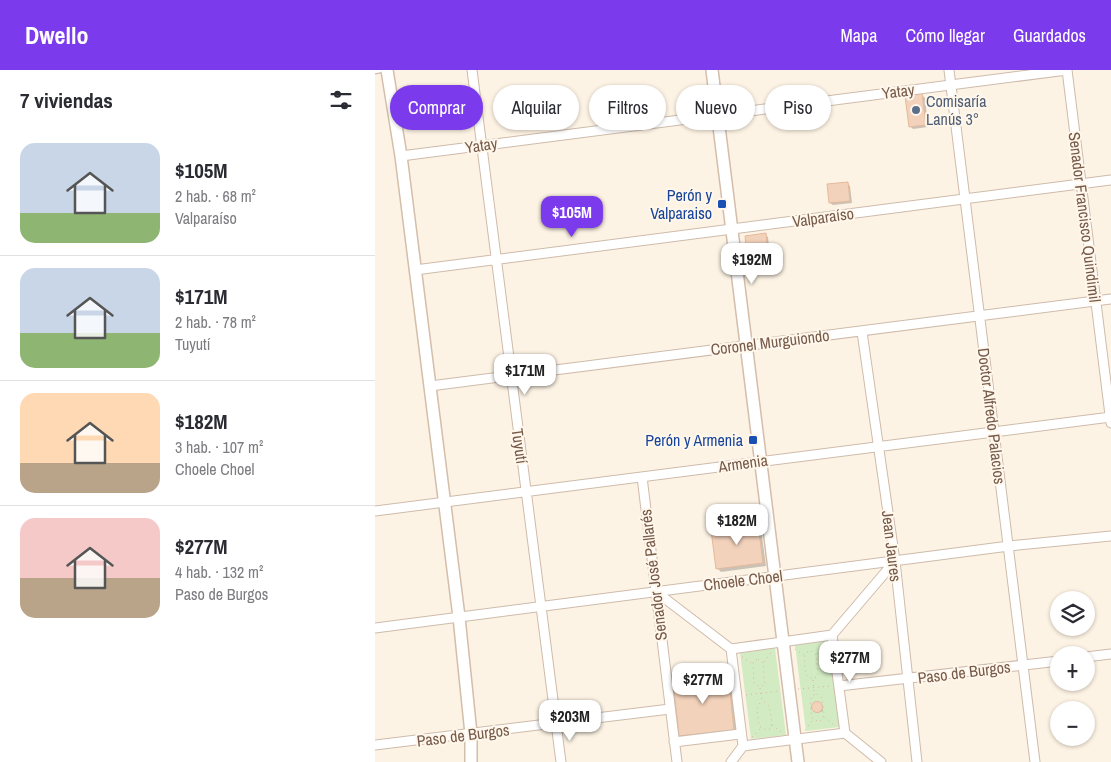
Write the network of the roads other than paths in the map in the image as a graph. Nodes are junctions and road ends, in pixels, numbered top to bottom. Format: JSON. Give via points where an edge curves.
{"nodes":[{"id":1,"x":380,"y":70,"type":"edge"},
{"id":2,"x":387,"y":70,"type":"edge"},
{"id":3,"x":472,"y":70,"type":"edge"},
{"id":4,"x":712,"y":70,"type":"edge"},
{"id":5,"x":949,"y":70,"type":"edge"},
{"id":6,"x":1067,"y":70,"type":"edge"},
{"id":7,"x":375,"y":71,"type":"edge"},
{"id":8,"x":951,"y":84,"type":"junction"},
{"id":9,"x":714,"y":85,"type":"edge"},
{"id":10,"x":755,"y":109,"type":"edge"},
{"id":11,"x":676,"y":119,"type":"edge"},
{"id":12,"x":719,"y":130,"type":"edge"},
{"id":13,"x":481,"y":145,"type":"junction"},
{"id":14,"x":401,"y":156,"type":"junction"},
{"id":15,"x":1111,"y":180,"type":"edge"},
{"id":16,"x":1081,"y":185,"type":"junction"},
{"id":17,"x":965,"y":198,"type":"junction"},
{"id":18,"x":732,"y":230,"type":"junction"},
{"id":19,"x":496,"y":259,"type":"junction"},
{"id":20,"x":415,"y":270,"type":"junction"},
{"id":21,"x":1111,"y":299,"type":"edge"},
{"id":22,"x":1096,"y":300,"type":"junction"},
{"id":23,"x":979,"y":317,"type":"junction"},
{"id":24,"x":862,"y":332,"type":"junction"},
{"id":25,"x":746,"y":344,"type":"junction"},
{"id":26,"x":510,"y":376,"type":"junction"},
{"id":27,"x":430,"y":386,"type":"junction"},
{"id":28,"x":1111,"y":419,"type":"edge"},
{"id":29,"x":993,"y":431,"type":"junction"},
{"id":30,"x":879,"y":446,"type":"junction"},
{"id":31,"x":762,"y":460,"type":"junction"},
{"id":32,"x":641,"y":477,"type":"junction"},
{"id":33,"x":526,"y":492,"type":"junction"},
{"id":34,"x":445,"y":502,"type":"junction"},
{"id":35,"x":375,"y":511,"type":"edge"},
{"id":36,"x":1111,"y":536,"type":"edge"},
{"id":37,"x":1009,"y":546,"type":"junction"},
{"id":38,"x":895,"y":561,"type":"junction"},
{"id":39,"x":775,"y":575,"type":"junction"},
{"id":40,"x":655,"y":591,"type":"junction"},
{"id":41,"x":541,"y":606,"type":"junction"},
{"id":42,"x":459,"y":617,"type":"junction"},
{"id":43,"x":375,"y":628,"type":"edge"},
{"id":44,"x":832,"y":636,"type":"junction"},
{"id":45,"x":783,"y":642,"type":"junction"},
{"id":46,"x":731,"y":649,"type":"junction"},
{"id":47,"x":1111,"y":654,"type":"edge"},
{"id":48,"x":1095,"y":656,"type":"edge"},
{"id":49,"x":1050,"y":662,"type":"edge"},
{"id":50,"x":1023,"y":666,"type":"junction"},
{"id":51,"x":907,"y":679,"type":"junction"},
{"id":52,"x":839,"y":686,"type":"junction"},
{"id":53,"x":670,"y":709,"type":"junction"},
{"id":54,"x":556,"y":724,"type":"junction"},
{"id":55,"x":845,"y":733,"type":"junction"},
{"id":56,"x":471,"y":734,"type":"junction"},
{"id":57,"x":740,"y":734,"type":"junction"},
{"id":58,"x":795,"y":741,"type":"junction"},
{"id":59,"x":674,"y":742,"type":"junction"},
{"id":60,"x":375,"y":745,"type":"edge"},
{"id":61,"x":743,"y":746,"type":"junction"},
{"id":62,"x":471,"y":762,"type":"edge"},
{"id":63,"x":561,"y":762,"type":"edge"},
{"id":64,"x":677,"y":762,"type":"edge"},
{"id":65,"x":731,"y":762,"type":"edge"},
{"id":66,"x":798,"y":762,"type":"edge"},
{"id":67,"x":881,"y":762,"type":"edge"},
{"id":68,"x":917,"y":762,"type":"edge"},
{"id":69,"x":1035,"y":762,"type":"edge"}],
"edges":[{"from":1,"to":7,"type":"lane"},
{"from":2,"to":14,"type":"street"},
{"from":3,"to":13,"type":"street","name":"Tuyutí"},
{"from":4,"to":9,"type":"street"},
{"from":5,"to":8,"type":"street","name":"Doctor Alfredo Palacios"},
{"from":6,"to":8,"type":"street","name":"Yatay"},
{"from":6,"to":16,"type":"street","name":"Senador Francisco Quindimil"},
{"from":8,"to":10,"type":"street","name":"Yatay"},
{"from":8,"to":17,"type":"street","name":"Doctor Alfredo Palacios"},
{"from":11,"to":13,"type":"street","name":"Yatay"},
{"from":12,"to":18,"type":"street"},
{"from":13,"to":14,"type":"street","name":"Yatay"},
{"from":13,"to":19,"type":"street","name":"Tuyutí"},
{"from":14,"to":20,"type":"street"},
{"from":15,"to":16,"type":"street","name":"Valparaíso"},
{"from":16,"to":17,"type":"street","name":"Valparaíso"},
{"from":16,"to":22,"type":"street","name":"Senador Francisco Quindimil"},
{"from":17,"to":18,"type":"street","name":"Valparaíso"},
{"from":17,"to":23,"type":"street","name":"Doctor Alfredo Palacios"},
{"from":18,"to":19,"type":"street","name":"Valparaíso"},
{"from":18,"to":25,"type":"street"},
{"from":19,"to":20,"type":"street","name":"Valparaíso"},
{"from":19,"to":26,"type":"street","name":"Tuyutí"},
{"from":20,"to":27,"type":"street"},
{"from":21,"to":22,"type":"street","name":"Coronel Murguiondo"},
{"from":22,"to":23,"type":"street","name":"Coronel Murguiondo"},
{"from":22,"to":28,"type":"street","name":"Senador Francisco Quindimil"},
{"from":23,"to":24,"type":"street","name":"Coronel Murguiondo"},
{"from":23,"to":29,"type":"street","name":"Doctor Alfredo Palacios"},
{"from":24,"to":25,"type":"street","name":"Coronel Murguiondo"},
{"from":24,"to":30,"type":"street","name":"Jean Jaures"},
{"from":25,"to":26,"type":"street","name":"Coronel Murguiondo"},
{"from":25,"to":31,"type":"street"},
{"from":26,"to":27,"type":"street","name":"Coronel Murguiondo"},
{"from":26,"to":33,"type":"street","name":"Tuyutí"},
{"from":27,"to":34,"type":"street"},
{"from":28,"to":29,"type":"street","name":"Armenia"},
{"from":29,"to":30,"type":"street","name":"Armenia"},
{"from":29,"to":37,"type":"street","name":"Doctor Alfredo Palacios"},
{"from":30,"to":31,"type":"street","name":"Armenia"},
{"from":30,"to":38,"type":"street","name":"Jean Jaures"},
{"from":31,"to":32,"type":"street","name":"Armenia"},
{"from":31,"to":39,"type":"street"},
{"from":32,"to":33,"type":"street","name":"Armenia"},
{"from":32,"to":40,"type":"street","name":"Senador José Pallarés"},
{"from":33,"to":34,"type":"street","name":"Armenia"},
{"from":33,"to":41,"type":"street","name":"Tuyutí"},
{"from":34,"to":35,"type":"street","name":"Armenia"},
{"from":34,"to":42,"type":"street"},
{"from":36,"to":37,"type":"street","name":"Choele Choel"},
{"from":37,"to":38,"type":"street","name":"Choele Choel"},
{"from":37,"to":50,"type":"street","name":"Doctor Alfredo Palacios"},
{"from":38,"to":39,"type":"street","name":"Choele Choel"},
{"from":38,"to":44,"type":"street"},
{"from":38,"to":51,"type":"street","name":"Jean Jaures"},
{"from":39,"to":40,"type":"street","name":"Choele Choel"},
{"from":39,"to":45,"type":"street"},
{"from":40,"to":41,"type":"street","name":"Choele Choel"},
{"from":40,"to":46,"type":"street"},
{"from":40,"to":53,"type":"street","name":"Senador José Pallarés"},
{"from":41,"to":42,"type":"street","name":"Choele Choel"},
{"from":41,"to":54,"type":"street","name":"Tuyutí"},
{"from":42,"to":43,"type":"street","name":"Choele Choel"},
{"from":42,"to":56,"type":"street"},
{"from":44,"to":45,"type":"street"},
{"from":44,"to":52,"type":"street"},
{"from":45,"to":46,"type":"street"},
{"from":45,"to":58,"type":"street"},
{"from":46,"to":57,"type":"street"},
{"from":47,"to":48,"type":"street"},
{"from":49,"to":50,"type":"street","name":"Paso de Burgos"},
{"from":50,"to":51,"type":"street","name":"Paso de Burgos"},
{"from":50,"to":69,"type":"street","name":"Doctor Alfredo Palacios"},
{"from":51,"to":52,"type":"street","name":"Paso de Burgos"},
{"from":51,"to":68,"type":"street","name":"Jean Jaures"},
{"from":52,"to":55,"type":"street"},
{"from":53,"to":54,"type":"street","name":"Paso de Burgos"},
{"from":53,"to":59,"type":"street","name":"Senador José Pallarés"},
{"from":54,"to":56,"type":"street","name":"Paso de Burgos"},
{"from":54,"to":63,"type":"street","name":"Tuyutí"},
{"from":55,"to":58,"type":"street"},
{"from":55,"to":67,"type":"street"},
{"from":56,"to":60,"type":"street","name":"Paso de Burgos"},
{"from":56,"to":62,"type":"street"},
{"from":57,"to":59,"type":"street"},
{"from":57,"to":61,"type":"street"},
{"from":58,"to":61,"type":"street"},
{"from":58,"to":66,"type":"street"},
{"from":59,"to":64,"type":"street","name":"Senador José Pallarés"},
{"from":61,"to":65,"type":"street"}]}
